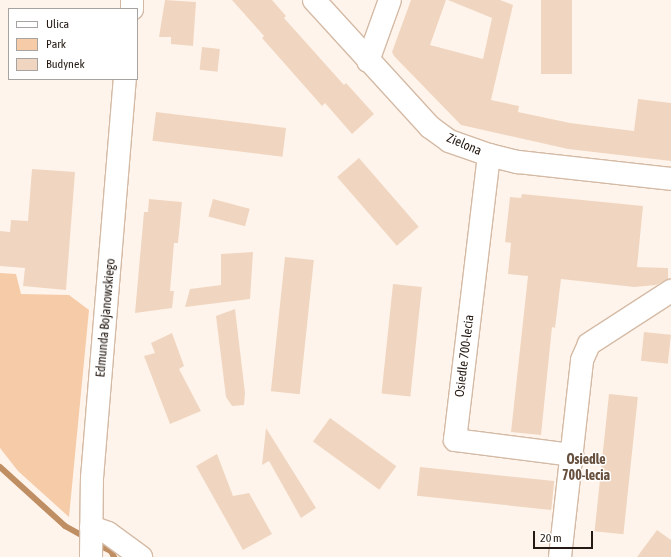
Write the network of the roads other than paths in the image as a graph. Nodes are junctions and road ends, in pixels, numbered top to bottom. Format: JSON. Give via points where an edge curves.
{"nodes":[{"id":1,"x":314,"y":0,"type":"edge"},
{"id":2,"x":390,"y":0,"type":"edge"},
{"id":3,"x":368,"y":60,"type":"junction"},
{"id":4,"x":125,"y":80,"type":"edge"},
{"id":5,"x":489,"y":155,"type":"junction"},
{"id":6,"x":671,"y":179,"type":"edge"},
{"id":7,"x":671,"y":291,"type":"edge"},
{"id":8,"x":572,"y":455,"type":"junction"},
{"id":9,"x":91,"y":527,"type":"junction"},
{"id":10,"x":91,"y":557,"type":"edge"},
{"id":11,"x":141,"y":557,"type":"edge"},
{"id":12,"x":560,"y":557,"type":"edge"}],
"edges":[{"from":1,"to":3,"type":"street","name":"Zielona"},
{"from":2,"to":3,"type":"street"},
{"from":3,"to":5,"type":"street","name":"Zielona","via":[[430,128],[449,141]]},
{"from":4,"to":9,"type":"street","name":"Edmunda Bojanowskiego","via":[[92,478]]},
{"from":5,"to":6,"type":"street","name":"Zielona","via":[[518,162]]},
{"from":5,"to":8,"type":"street","name":"Osiedle 700-lecia","via":[[455,440]]},
{"from":7,"to":8,"type":"street","via":[[589,344],[582,360]]},
{"from":8,"to":12,"type":"street"},
{"from":9,"to":10,"type":"street","name":"Edmunda Bojanowskiego"},
{"from":9,"to":11,"type":"street","via":[[108,533]]}]}
